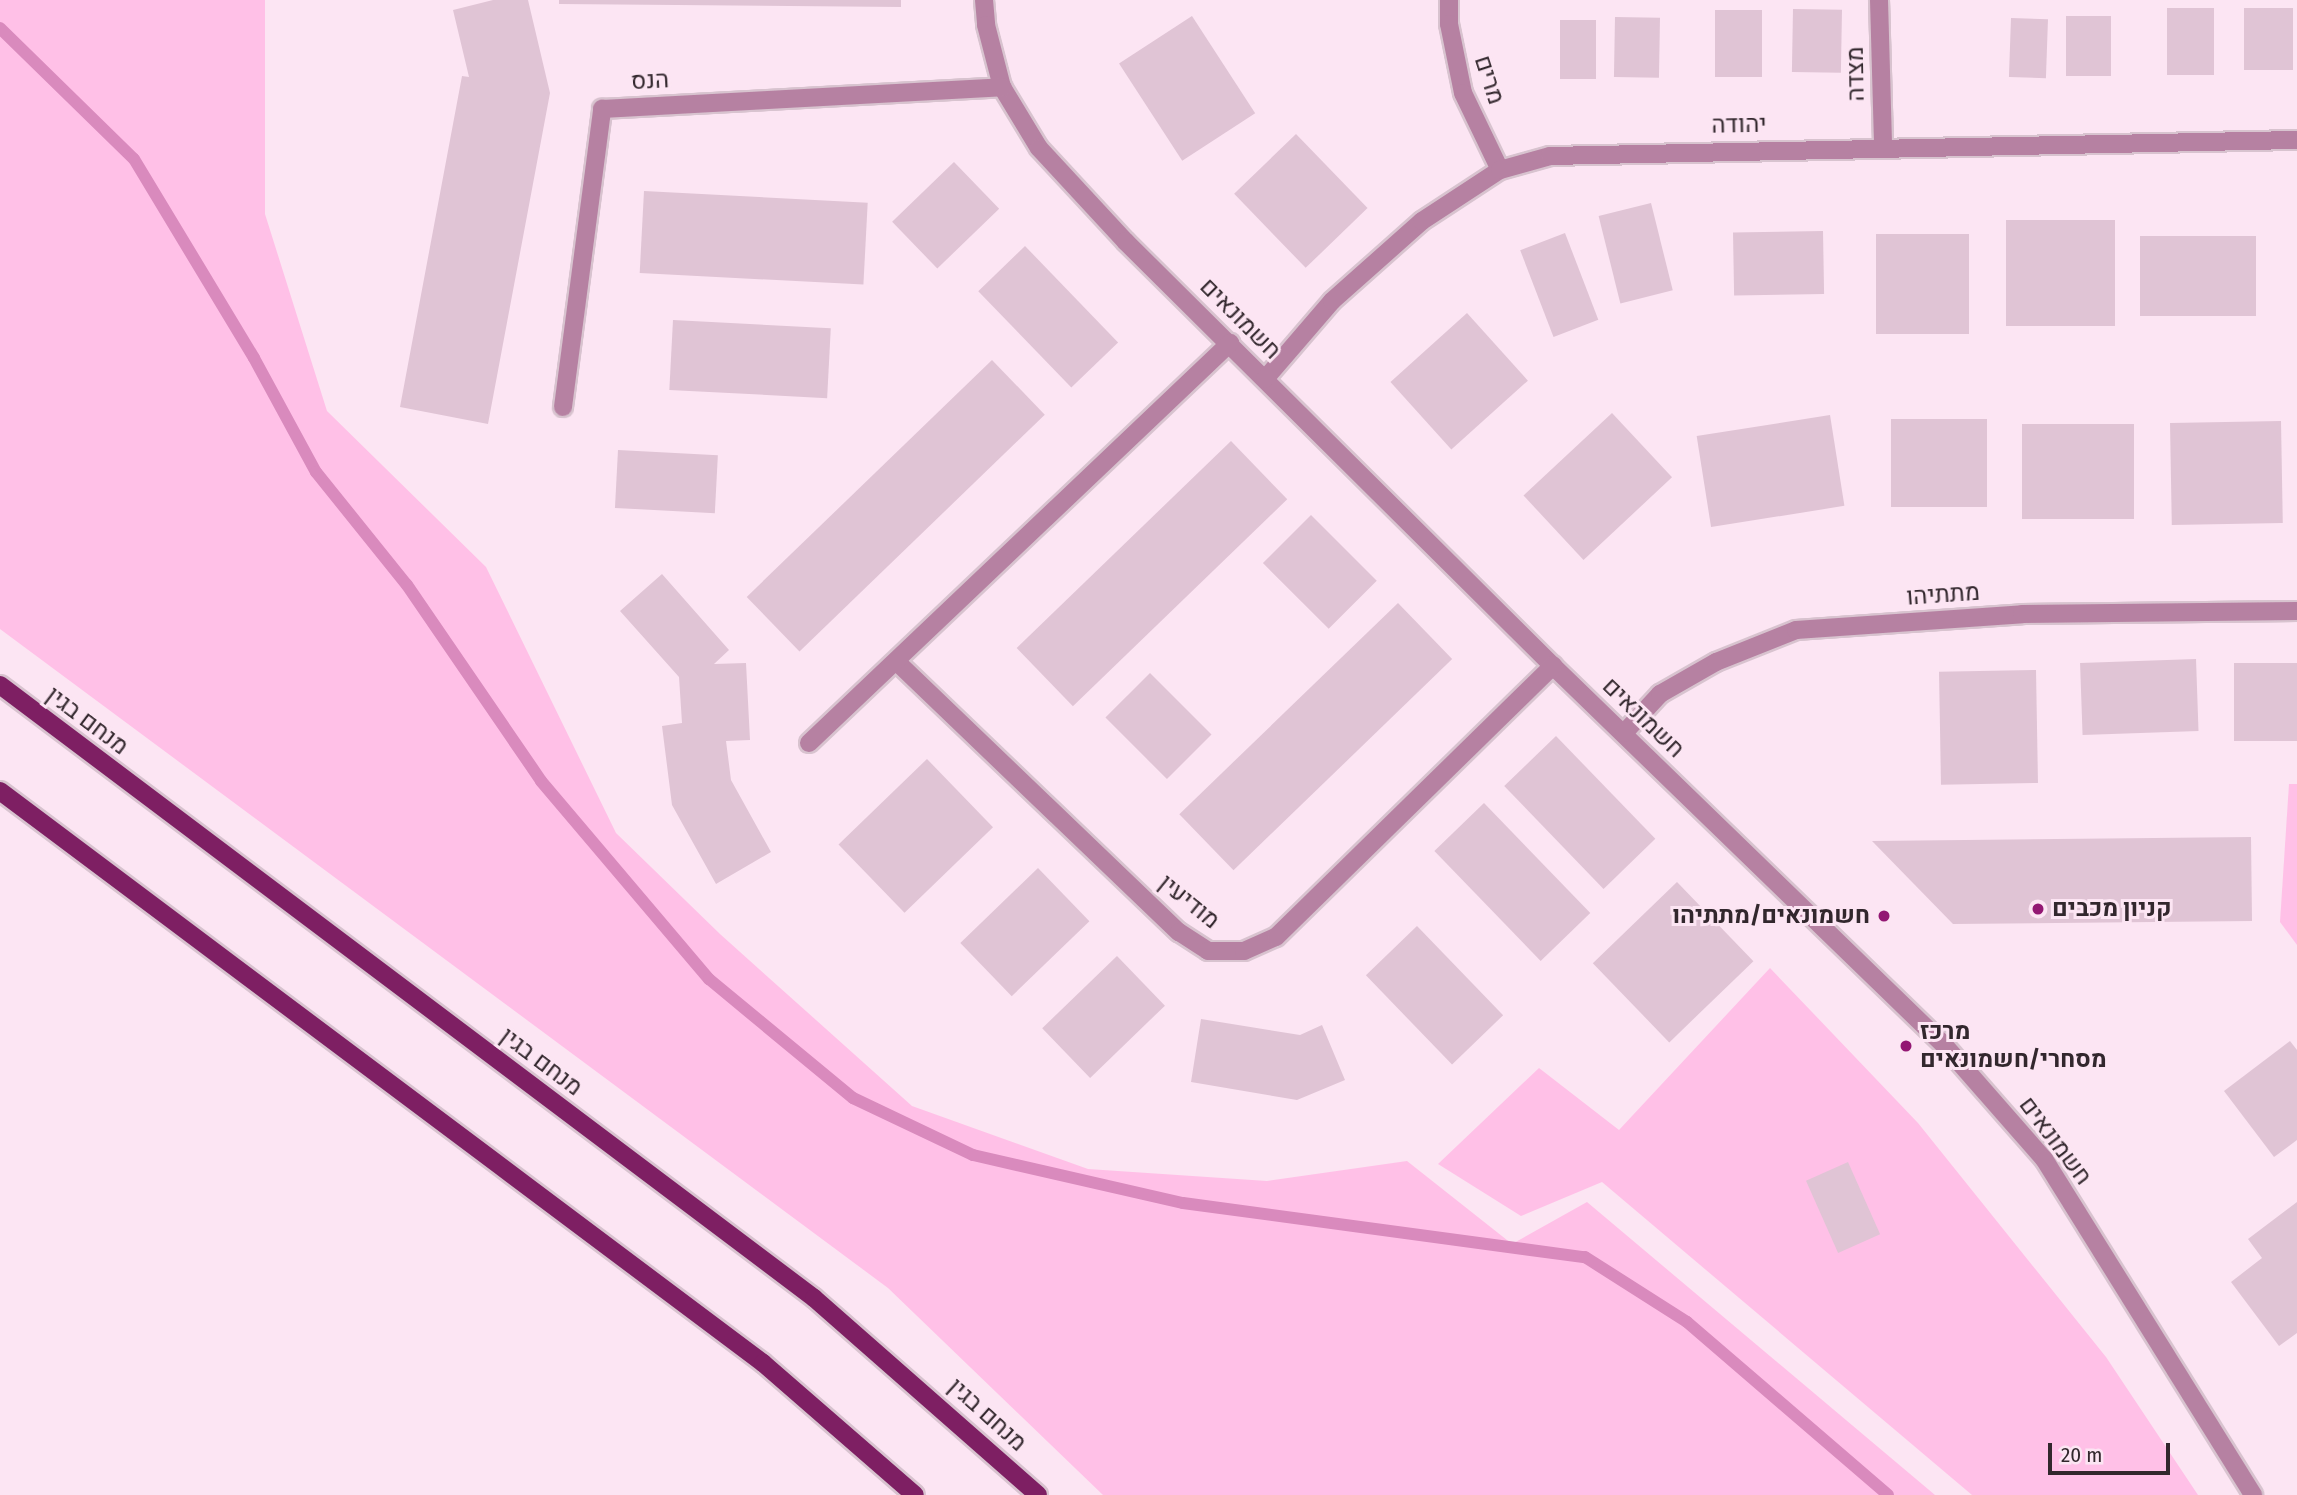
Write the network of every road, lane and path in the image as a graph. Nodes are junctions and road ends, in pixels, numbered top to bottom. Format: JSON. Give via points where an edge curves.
{"nodes":[{"id":1,"x":984,"y":0,"type":"edge"},
{"id":2,"x":1449,"y":0,"type":"edge"},
{"id":3,"x":1879,"y":0,"type":"edge"},
{"id":4,"x":1002,"y":87,"type":"junction"},
{"id":5,"x":2297,"y":140,"type":"edge"},
{"id":6,"x":1882,"y":147,"type":"junction"},
{"id":7,"x":1500,"y":170,"type":"junction"},
{"id":8,"x":1230,"y":343,"type":"junction"},
{"id":9,"x":1265,"y":379,"type":"junction"},
{"id":10,"x":563,"y":407,"type":"dead end"},
{"id":11,"x":2297,"y":611,"type":"edge"},
{"id":12,"x":898,"y":663,"type":"junction"},
{"id":13,"x":1553,"y":666,"type":"junction"},
{"id":14,"x":0,"y":685,"type":"edge"},
{"id":15,"x":1625,"y":733,"type":"junction"},
{"id":16,"x":809,"y":743,"type":"dead end"},
{"id":17,"x":0,"y":790,"type":"edge"},
{"id":18,"x":915,"y":1495,"type":"edge"},
{"id":19,"x":1038,"y":1495,"type":"edge"},
{"id":20,"x":2253,"y":1495,"type":"edge"}],
"edges":[{"from":1,"to":4,"type":"street","name":"חשמונאים"},
{"from":2,"to":7,"type":"street","name":"מרים","via":[[1449,24],[1463,93]]},
{"from":3,"to":6,"type":"street","name":"מצדה"},
{"from":4,"to":8,"type":"street","name":"חשמונאים","via":[[1039,148]]},
{"from":4,"to":10,"type":"street","name":"הנס","via":[[602,109]]},
{"from":5,"to":6,"type":"street","name":"יהודה"},
{"from":6,"to":7,"type":"street","name":"יהודה","via":[[1550,156]]},
{"from":7,"to":9,"type":"street","name":"יהודה","via":[[1422,221],[1332,301]]},
{"from":8,"to":9,"type":"street","name":"חשמונאים"},
{"from":8,"to":12,"type":"street"},
{"from":9,"to":13,"type":"street","name":"חשמונאים"},
{"from":11,"to":15,"type":"street","name":"מתתיהו","via":[[2022,614],[1796,630],[1716,662],[1660,694]]},
{"from":12,"to":13,"type":"street","name":"מודיעין","via":[[1179,932],[1208,951],[1244,951],[1276,937]]},
{"from":12,"to":16,"type":"street"},
{"from":13,"to":15,"type":"street","name":"חשמונאים"},
{"from":14,"to":19,"type":"main road","name":"מנחם בגין","via":[[814,1298]]},
{"from":15,"to":20,"type":"street","name":"חשמונאים","via":[[1945,1046],[2044,1158]]},
{"from":17,"to":18,"type":"main road","via":[[763,1363]]}]}
